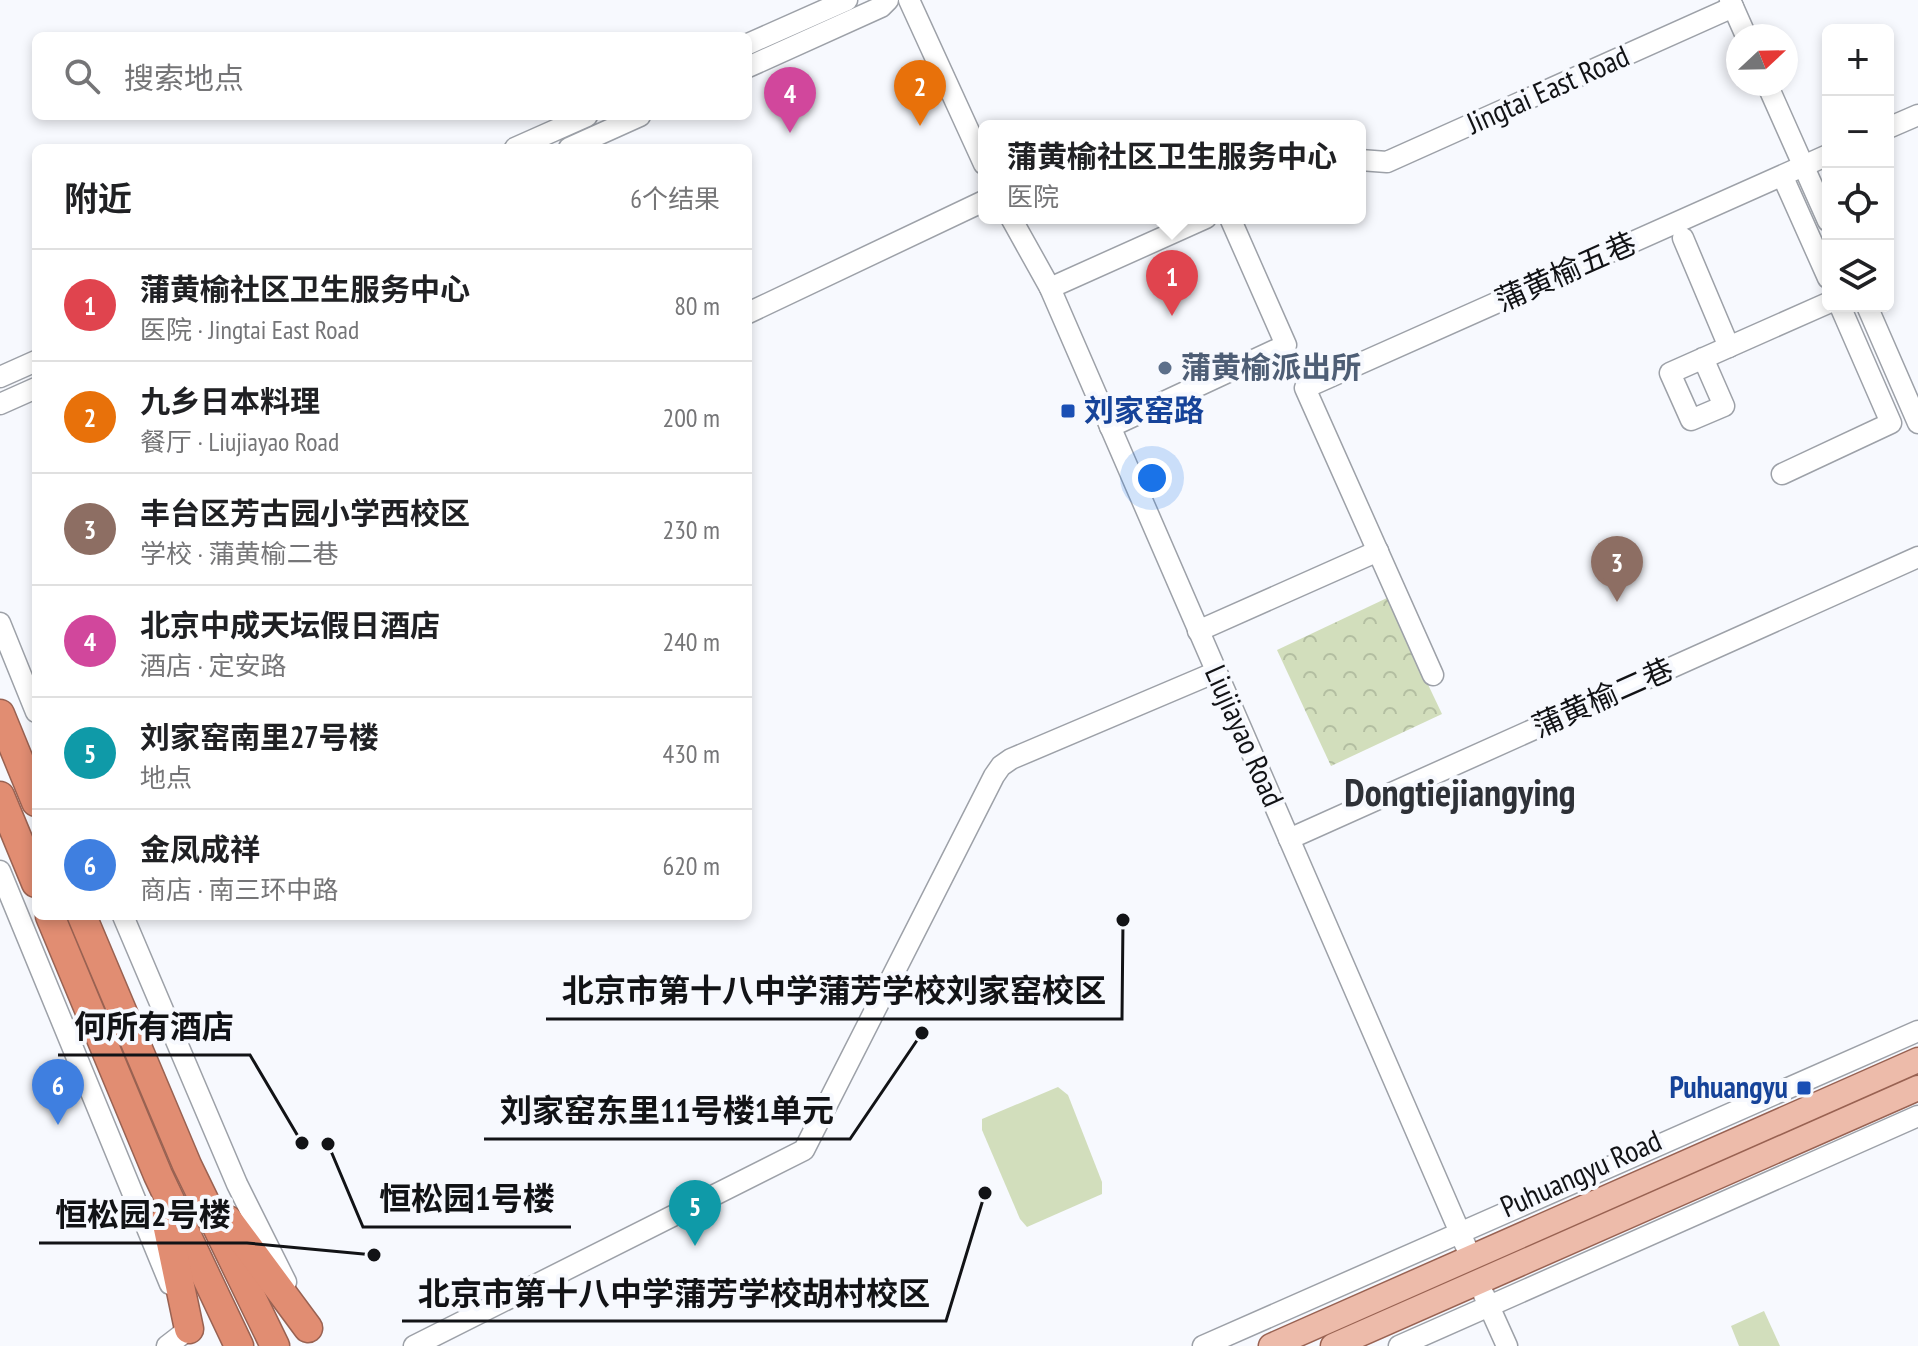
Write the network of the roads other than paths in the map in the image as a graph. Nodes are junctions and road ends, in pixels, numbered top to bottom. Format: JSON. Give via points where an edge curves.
{"nodes":[{"id":1,"x":847,"y":0,"type":"edge"},
{"id":2,"x":888,"y":0,"type":"edge"},
{"id":3,"x":909,"y":0,"type":"edge"},
{"id":4,"x":1732,"y":4,"type":"edge"},
{"id":5,"x":1741,"y":24,"type":"edge"},
{"id":6,"x":752,"y":42,"type":"edge"},
{"id":7,"x":752,"y":65,"type":"edge"},
{"id":8,"x":1772,"y":96,"type":"edge"},
{"id":9,"x":1918,"y":115,"type":"edge"},
{"id":10,"x":578,"y":120,"type":"edge"},
{"id":11,"x":631,"y":120,"type":"edge"},
{"id":12,"x":1894,"y":125,"type":"edge"},
{"id":13,"x":524,"y":144,"type":"edge"},
{"id":14,"x":578,"y":144,"type":"edge"},
{"id":15,"x":978,"y":151,"type":"edge"},
{"id":16,"x":1822,"y":158,"type":"edge"},
{"id":17,"x":1366,"y":160,"type":"edge"},
{"id":18,"x":1803,"y":166,"type":"junction"},
{"id":19,"x":1786,"y":184,"type":"dead end"},
{"id":20,"x":978,"y":204,"type":"edge"},
{"id":21,"x":1822,"y":208,"type":"edge"},
{"id":22,"x":1014,"y":224,"type":"edge"},
{"id":23,"x":1193,"y":224,"type":"edge"},
{"id":24,"x":1233,"y":224,"type":"edge"},
{"id":25,"x":1683,"y":238,"type":"dead end"},
{"id":26,"x":1822,"y":265,"type":"edge"},
{"id":27,"x":1050,"y":288,"type":"junction"},
{"id":28,"x":1822,"y":306,"type":"edge"},
{"id":29,"x":752,"y":311,"type":"edge"},
{"id":30,"x":1843,"y":312,"type":"edge"},
{"id":31,"x":1870,"y":312,"type":"edge"},
{"id":32,"x":1729,"y":347,"type":"junction"},
{"id":33,"x":1703,"y":358,"type":"dead end"},
{"id":34,"x":32,"y":363,"type":"edge"},
{"id":35,"x":0,"y":377,"type":"edge"},
{"id":36,"x":32,"y":390,"type":"edge"},
{"id":37,"x":0,"y":404,"type":"edge"},
{"id":38,"x":1918,"y":423,"type":"edge"},
{"id":39,"x":1110,"y":427,"type":"junction"},
{"id":40,"x":1782,"y":474,"type":"dead end"},
{"id":41,"x":1378,"y":551,"type":"junction"},
{"id":42,"x":1918,"y":557,"type":"edge"},
{"id":43,"x":0,"y":623,"type":"edge"},
{"id":44,"x":1198,"y":631,"type":"junction"},
{"id":45,"x":1216,"y":672,"type":"junction"},
{"id":46,"x":1433,"y":675,"type":"dead end"},
{"id":47,"x":32,"y":702,"type":"edge"},
{"id":48,"x":0,"y":714,"type":"edge"},
{"id":49,"x":32,"y":792,"type":"edge"},
{"id":50,"x":0,"y":796,"type":"edge"},
{"id":51,"x":1289,"y":839,"type":"junction"},
{"id":52,"x":0,"y":871,"type":"edge"},
{"id":53,"x":32,"y":873,"type":"edge"},
{"id":54,"x":52,"y":920,"type":"edge"},
{"id":55,"x":84,"y":920,"type":"edge"},
{"id":56,"x":125,"y":920,"type":"edge"},
{"id":57,"x":1918,"y":1031,"type":"edge"},
{"id":58,"x":1918,"y":1060,"type":"edge"},
{"id":59,"x":1918,"y":1088,"type":"edge"},
{"id":60,"x":1918,"y":1116,"type":"edge"},
{"id":61,"x":187,"y":1165,"type":"junction"},
{"id":62,"x":158,"y":1175,"type":"junction"},
{"id":63,"x":1460,"y":1232,"type":"junction"},
{"id":64,"x":1471,"y":1258,"type":"junction"},
{"id":65,"x":1478,"y":1282,"type":"junction"},
{"id":66,"x":1489,"y":1306,"type":"junction"},
{"id":67,"x":314,"y":1337,"type":"edge"},
{"id":68,"x":184,"y":1340,"type":"edge"},
{"id":69,"x":239,"y":1346,"type":"edge"},
{"id":70,"x":275,"y":1346,"type":"edge"},
{"id":71,"x":414,"y":1346,"type":"edge"},
{"id":72,"x":1203,"y":1346,"type":"edge"},
{"id":73,"x":1271,"y":1346,"type":"edge"},
{"id":74,"x":1333,"y":1346,"type":"edge"},
{"id":75,"x":1399,"y":1346,"type":"edge"},
{"id":76,"x":1507,"y":1346,"type":"edge"}],
"edges":[{"from":1,"to":6,"type":"street"},
{"from":2,"to":7,"type":"street"},
{"from":3,"to":15,"type":"street"},
{"from":4,"to":5,"type":"street"},
{"from":4,"to":17,"type":"street","name":"Jingtai East Road","via":[[1387,162]]},
{"from":8,"to":18,"type":"street"},
{"from":9,"to":12,"type":"street"},
{"from":10,"to":13,"type":"street"},
{"from":11,"to":14,"type":"street"},
{"from":16,"to":18,"type":"street","name":"蒲黄榆五巷"},
{"from":18,"to":21,"type":"street"},
{"from":18,"to":41,"type":"street","name":"蒲黄榆五巷","via":[[1305,388]]},
{"from":19,"to":26,"type":"street"},
{"from":20,"to":29,"type":"street"},
{"from":22,"to":27,"type":"street","name":"Liujiayao Road"},
{"from":23,"to":27,"type":"street"},
{"from":24,"to":39,"type":"street","via":[[1286,345]]},
{"from":25,"to":32,"type":"street"},
{"from":27,"to":39,"type":"street","name":"Liujiayao Road"},
{"from":28,"to":32,"type":"street"},
{"from":30,"to":40,"type":"street","via":[[1891,423]]},
{"from":31,"to":38,"type":"street"},
{"from":32,"to":33,"type":"street"},
{"from":34,"to":35,"type":"street"},
{"from":36,"to":37,"type":"street"},
{"from":39,"to":44,"type":"street","name":"Liujiayao Road"},
{"from":41,"to":44,"type":"street"},
{"from":41,"to":46,"type":"street"},
{"from":42,"to":51,"type":"street","name":"蒲黄榆二巷"},
{"from":43,"to":47,"type":"street"},
{"from":44,"to":45,"type":"street","name":"Liujiayao Road"},
{"from":45,"to":51,"type":"street","name":"Liujiayao Road"},
{"from":45,"to":71,"type":"street","via":[[1001,766],[804,1150]]},
{"from":48,"to":49,"type":"highway"},
{"from":50,"to":53,"type":"highway"},
{"from":51,"to":63,"type":"street","name":"Liujiayao Road"},
{"from":52,"to":68,"type":"street"},
{"from":54,"to":62,"type":"highway"},
{"from":55,"to":61,"type":"highway"},
{"from":56,"to":67,"type":"street","via":[[237,1184]]},
{"from":57,"to":63,"type":"street"},
{"from":58,"to":64,"type":"main road","name":"Puhuangyu Road"},
{"from":59,"to":65,"type":"main road","name":"Puhuangyu Road"},
{"from":60,"to":66,"type":"street"},
{"from":61,"to":67,"type":"highway"},
{"from":61,"to":70,"type":"highway"},
{"from":62,"to":68,"type":"highway"},
{"from":62,"to":69,"type":"highway"},
{"from":63,"to":64,"type":"street","name":"Liujiayao Road"},
{"from":63,"to":72,"type":"street"},
{"from":64,"to":73,"type":"main road","name":"Puhuangyu Road"},
{"from":65,"to":66,"type":"street"},
{"from":65,"to":74,"type":"main road","name":"Puhuangyu Road"},
{"from":66,"to":75,"type":"street"},
{"from":66,"to":76,"type":"street"}]}
